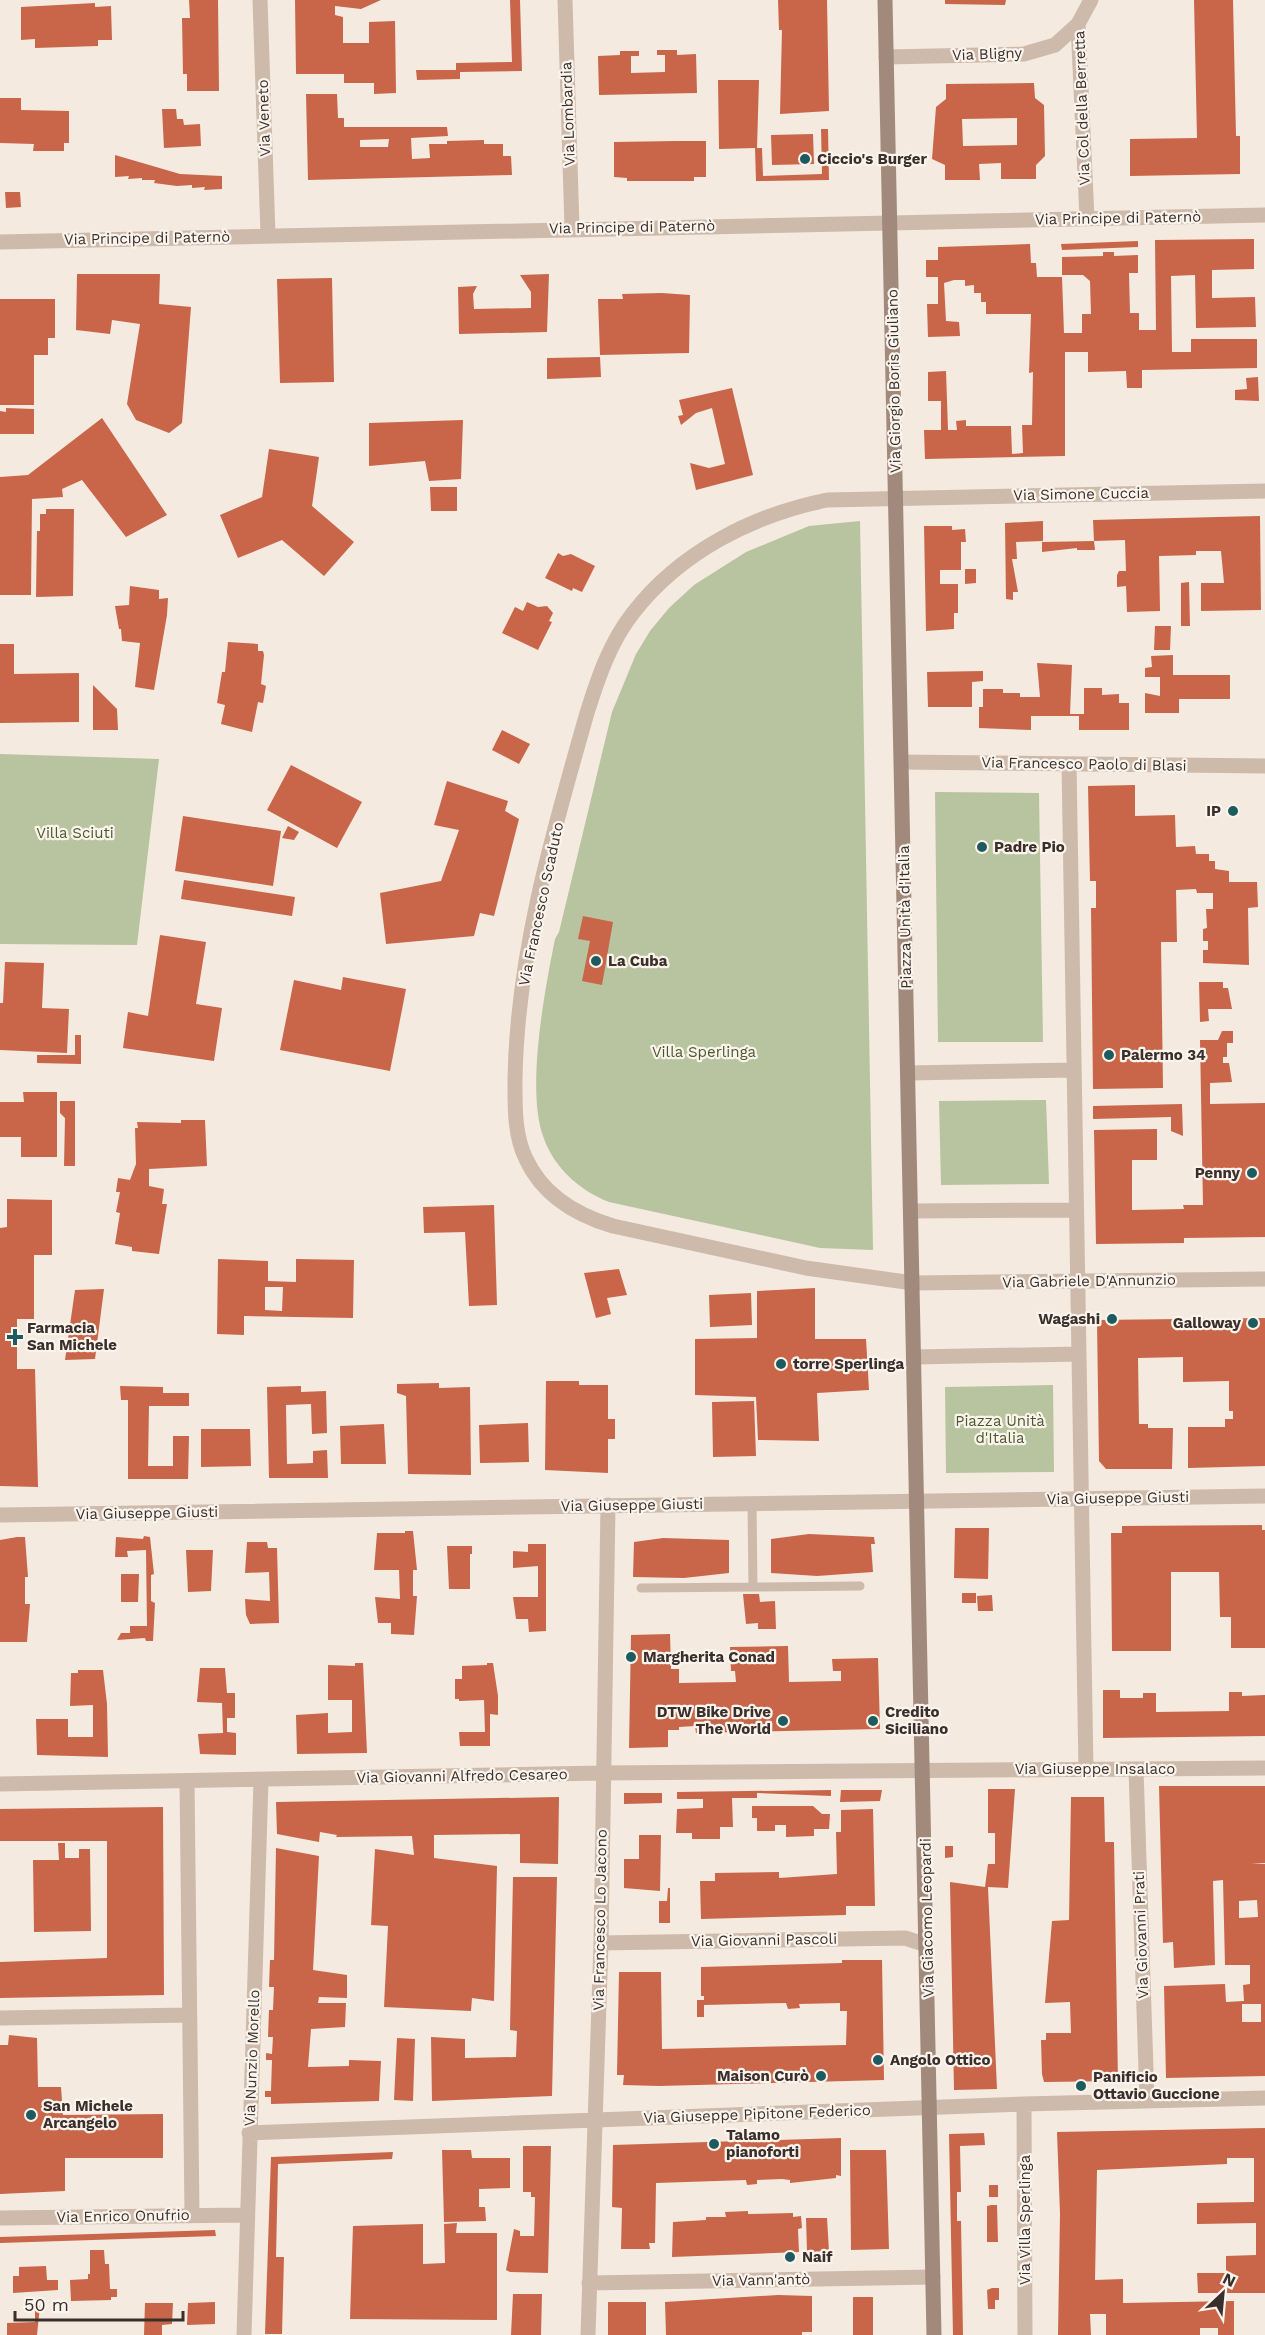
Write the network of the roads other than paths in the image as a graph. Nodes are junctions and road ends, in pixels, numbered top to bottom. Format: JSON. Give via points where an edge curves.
{"nodes":[{"id":1,"x":260,"y":0,"type":"edge"},
{"id":2,"x":565,"y":0,"type":"edge"},
{"id":3,"x":885,"y":0,"type":"edge"},
{"id":4,"x":1090,"y":0,"type":"edge"},
{"id":5,"x":1078,"y":24,"type":"junction"},
{"id":6,"x":886,"y":57,"type":"junction"},
{"id":7,"x":1265,"y":215,"type":"edge"},
{"id":8,"x":1087,"y":218,"type":"junction"},
{"id":9,"x":890,"y":223,"type":"junction"},
{"id":10,"x":572,"y":228,"type":"junction"},
{"id":11,"x":268,"y":235,"type":"junction"},
{"id":12,"x":0,"y":242,"type":"edge"},
{"id":13,"x":1265,"y":491,"type":"edge"},
{"id":14,"x":896,"y":497,"type":"junction"},
{"id":15,"x":902,"y":762,"type":"junction"},
{"id":16,"x":1069,"y":764,"type":"junction"},
{"id":17,"x":1265,"y":766,"type":"edge"},
{"id":18,"x":1073,"y":1070,"type":"junction"},
{"id":19,"x":908,"y":1073,"type":"junction"},
{"id":20,"x":1076,"y":1210,"type":"junction"},
{"id":21,"x":911,"y":1211,"type":"junction"},
{"id":22,"x":1265,"y":1279,"type":"edge"},
{"id":23,"x":1077,"y":1282,"type":"junction"},
{"id":24,"x":913,"y":1283,"type":"junction"},
{"id":25,"x":1079,"y":1354,"type":"junction"},
{"id":26,"x":914,"y":1357,"type":"junction"},
{"id":27,"x":1265,"y":1496,"type":"edge"},
{"id":28,"x":1081,"y":1498,"type":"junction"},
{"id":29,"x":917,"y":1501,"type":"junction"},
{"id":30,"x":752,"y":1503,"type":"junction"},
{"id":31,"x":608,"y":1505,"type":"junction"},
{"id":32,"x":0,"y":1515,"type":"edge"},
{"id":33,"x":860,"y":1586,"type":"dead end"},
{"id":34,"x":753,"y":1587,"type":"junction"},
{"id":35,"x":641,"y":1588,"type":"dead end"},
{"id":36,"x":1265,"y":1768,"type":"edge"},
{"id":37,"x":1136,"y":1769,"type":"junction"},
{"id":38,"x":924,"y":1770,"type":"junction"},
{"id":39,"x":1086,"y":1770,"type":"junction"},
{"id":40,"x":602,"y":1773,"type":"junction"},
{"id":41,"x":261,"y":1780,"type":"junction"},
{"id":42,"x":188,"y":1781,"type":"junction"},
{"id":43,"x":0,"y":1784,"type":"edge"},
{"id":44,"x":601,"y":1943,"type":"junction"},
{"id":45,"x":927,"y":1945,"type":"junction"},
{"id":46,"x":189,"y":2015,"type":"junction"},
{"id":47,"x":0,"y":2018,"type":"edge"},
{"id":48,"x":1265,"y":2098,"type":"edge"},
{"id":49,"x":1146,"y":2100,"type":"junction"},
{"id":50,"x":1024,"y":2104,"type":"junction"},
{"id":51,"x":931,"y":2108,"type":"junction"},
{"id":52,"x":594,"y":2121,"type":"junction"},
{"id":53,"x":249,"y":2133,"type":"junction"},
{"id":54,"x":192,"y":2215,"type":"junction"},
{"id":55,"x":246,"y":2215,"type":"junction"},
{"id":56,"x":0,"y":2218,"type":"edge"},
{"id":57,"x":933,"y":2277,"type":"junction"},
{"id":58,"x":589,"y":2283,"type":"junction"},
{"id":59,"x":244,"y":2335,"type":"edge"},
{"id":60,"x":588,"y":2335,"type":"edge"},
{"id":61,"x":934,"y":2335,"type":"edge"},
{"id":62,"x":1025,"y":2335,"type":"edge"}],
"edges":[{"from":1,"to":11,"type":"street","name":"Via Veneto"},
{"from":2,"to":10,"type":"street","name":"Via Lombardia"},
{"from":3,"to":6,"type":"street","name":"Via Giorgio Boris Giuliano"},
{"from":4,"to":5,"type":"street","name":"Via Col della Berretta"},
{"from":5,"to":6,"type":"street","name":"Via Bligny","via":[[1055,45],[1024,54]]},
{"from":5,"to":8,"type":"street","name":"Via Col della Berretta"},
{"from":6,"to":9,"type":"street","name":"Via Giorgio Boris Giuliano"},
{"from":7,"to":8,"type":"street","name":"Via Principe di Paternò"},
{"from":8,"to":9,"type":"street","name":"Via Principe di Paternò"},
{"from":9,"to":10,"type":"street","name":"Via Principe di Paternò"},
{"from":9,"to":14,"type":"street","name":"Via Giorgio Boris Giuliano"},
{"from":10,"to":11,"type":"street","name":"Via Principe di Paternò"},
{"from":11,"to":12,"type":"street","name":"Via Principe di Paternò"},
{"from":13,"to":14,"type":"street","name":"Via Simone Cuccia"},
{"from":14,"to":15,"type":"street","name":"Via Giorgio Boris Giuliano"},
{"from":14,"to":24,"type":"street","name":"Via Francesco Scaduto","via":[[827,500],[770,514],[692,558],[666,577],[632,614],[598,678],[557,825],[524,971],[515,1094],[525,1158],[550,1192],[587,1218],[784,1264]]},
{"from":15,"to":16,"type":"street","name":"Via Francesco Paolo di Blasi"},
{"from":15,"to":19,"type":"street","name":"Piazza Unità d'Italia"},
{"from":16,"to":17,"type":"street","name":"Via Francesco Paolo di Blasi"},
{"from":16,"to":18,"type":"street"},
{"from":18,"to":19,"type":"street"},
{"from":18,"to":20,"type":"street"},
{"from":19,"to":21,"type":"street","name":"Piazza Unità d'Italia"},
{"from":20,"to":21,"type":"street"},
{"from":20,"to":23,"type":"street"},
{"from":21,"to":24,"type":"street","name":"Piazza Unità d'Italia"},
{"from":22,"to":23,"type":"street","name":"Via Gabriele D'Annunzio"},
{"from":23,"to":24,"type":"street","name":"Via Gabriele D'Annunzio"},
{"from":23,"to":25,"type":"street"},
{"from":24,"to":26,"type":"street","name":"Piazza Unità d'Italia"},
{"from":25,"to":26,"type":"street"},
{"from":25,"to":28,"type":"street"},
{"from":26,"to":29,"type":"street","name":"Piazza Unità d'Italia"},
{"from":27,"to":28,"type":"street","name":"Via Giuseppe Giusti"},
{"from":28,"to":29,"type":"street","name":"Via Giuseppe Giusti"},
{"from":28,"to":39,"type":"street"},
{"from":29,"to":30,"type":"street","name":"Via Giuseppe Giusti"},
{"from":29,"to":38,"type":"street","name":"Via Giacomo Leopardi"},
{"from":30,"to":31,"type":"street","name":"Via Giuseppe Giusti"},
{"from":30,"to":34,"type":"lane"},
{"from":31,"to":32,"type":"street","name":"Via Giuseppe Giusti"},
{"from":31,"to":40,"type":"street","name":"Via Francesco Lo Jacono"},
{"from":33,"to":34,"type":"lane"},
{"from":34,"to":35,"type":"lane"},
{"from":36,"to":37,"type":"street","name":"Via Giuseppe Insalaco"},
{"from":37,"to":39,"type":"street","name":"Via Giuseppe Insalaco"},
{"from":37,"to":49,"type":"street","name":"Via Giovanni Prati"},
{"from":38,"to":39,"type":"street","name":"Via Giuseppe Insalaco"},
{"from":38,"to":40,"type":"street","name":"Via Giovanni Alfredo Cesareo"},
{"from":38,"to":45,"type":"street","name":"Via Giacomo Leopardi"},
{"from":40,"to":41,"type":"street","name":"Via Giovanni Alfredo Cesareo"},
{"from":40,"to":44,"type":"street","name":"Via Francesco Lo Jacono"},
{"from":41,"to":42,"type":"street","name":"Via Giovanni Alfredo Cesareo"},
{"from":41,"to":53,"type":"street","name":"Via Nunzio Morello"},
{"from":42,"to":43,"type":"street","name":"Via Giovanni Alfredo Cesareo"},
{"from":42,"to":46,"type":"street"},
{"from":44,"to":45,"type":"street","name":"Via Giovanni Pascoli","via":[[905,1938]]},
{"from":44,"to":52,"type":"street","name":"Via Francesco Lo Jacono"},
{"from":45,"to":51,"type":"street","name":"Via Giacomo Leopardi"},
{"from":46,"to":47,"type":"street"},
{"from":46,"to":54,"type":"street"},
{"from":48,"to":49,"type":"street","name":"Via Giuseppe Pipitone Federico"},
{"from":49,"to":50,"type":"street","name":"Via Giuseppe Pipitone Federico"},
{"from":50,"to":51,"type":"street","name":"Via Giuseppe Pipitone Federico"},
{"from":50,"to":62,"type":"street","name":"Via Villa Sperlinga"},
{"from":51,"to":52,"type":"street","name":"Via Giuseppe Pipitone Federico"},
{"from":51,"to":57,"type":"street","name":"Via Giacomo Leopardi"},
{"from":52,"to":53,"type":"street","name":"Via Giuseppe Pipitone Federico"},
{"from":52,"to":58,"type":"street","name":"Via Francesco Lo Jacono"},
{"from":53,"to":55,"type":"street","name":"Via Nunzio Morello"},
{"from":54,"to":55,"type":"street","name":"Via Enrico Onufrio"},
{"from":54,"to":56,"type":"street","name":"Via Enrico Onufrio"},
{"from":55,"to":59,"type":"street","name":"Via Nunzio Morello"},
{"from":57,"to":58,"type":"street","name":"Via Vann'antò"},
{"from":57,"to":61,"type":"street","name":"Via Giacomo Leopardi"},
{"from":58,"to":60,"type":"street","name":"Via Francesco Lo Jacono"}]}
